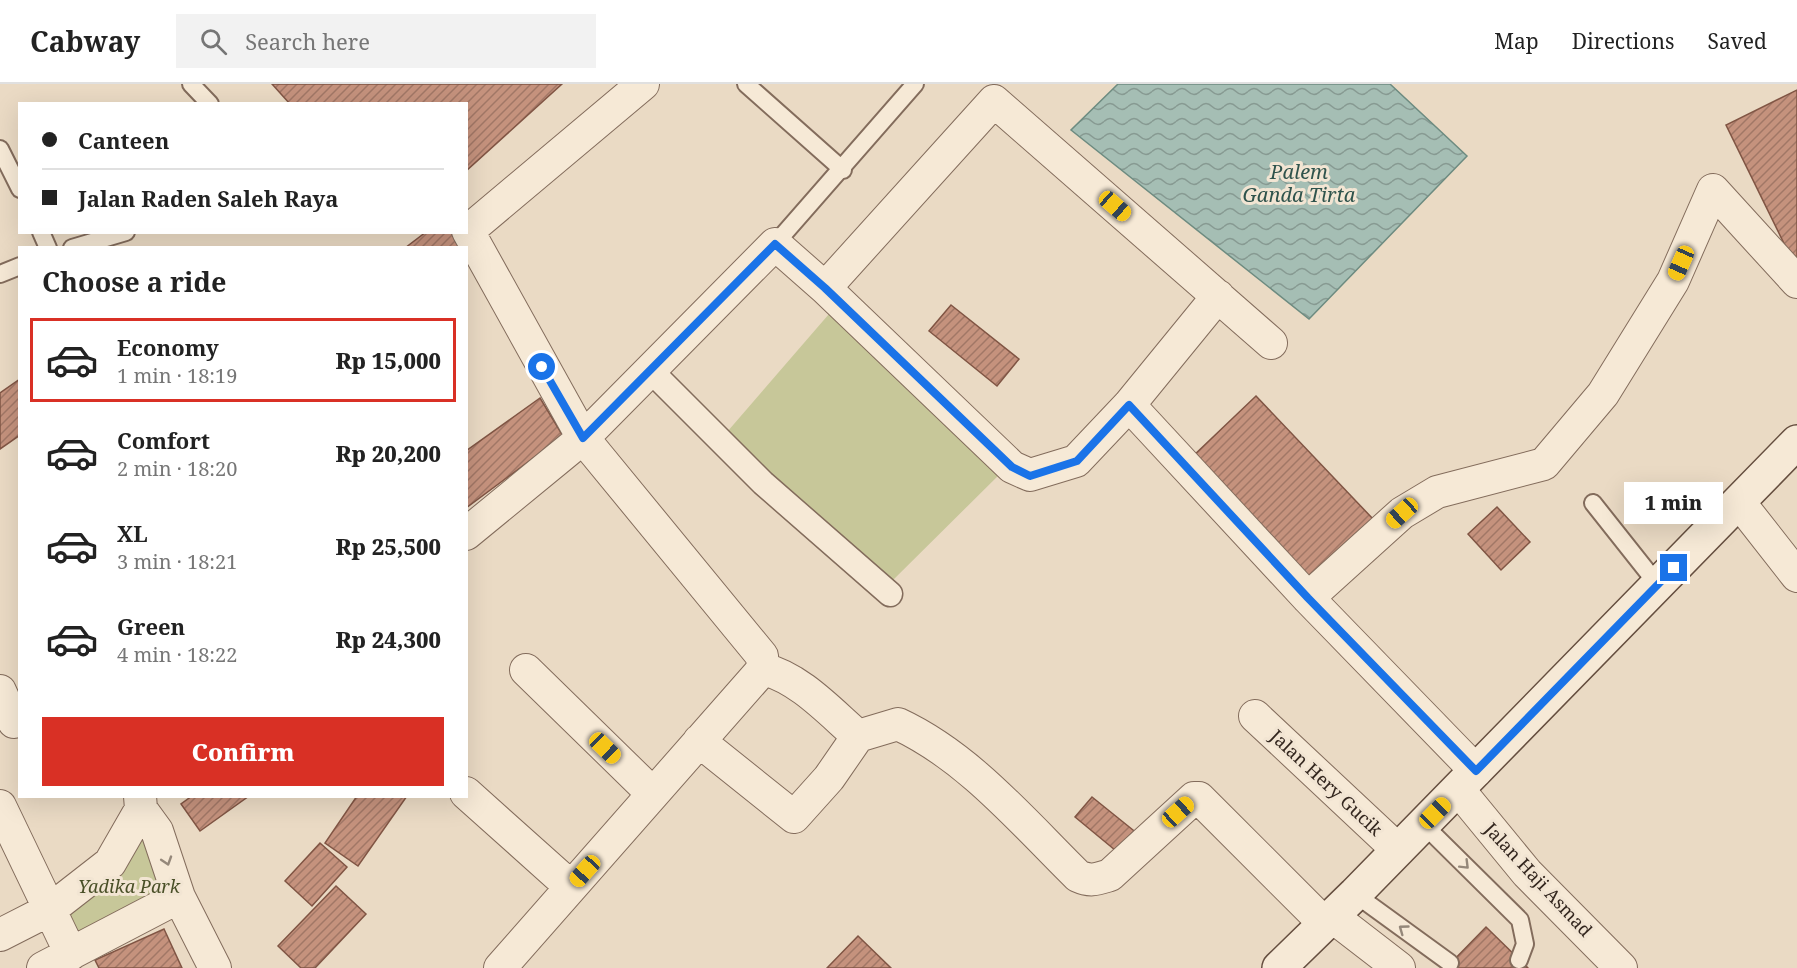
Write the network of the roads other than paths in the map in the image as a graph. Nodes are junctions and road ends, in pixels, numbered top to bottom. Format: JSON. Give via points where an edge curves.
{"nodes":[{"id":1,"x":191,"y":84,"type":"edge"},
{"id":2,"x":643,"y":84,"type":"edge"},
{"id":3,"x":746,"y":84,"type":"edge"},
{"id":4,"x":915,"y":84,"type":"edge"},
{"id":5,"x":208,"y":102,"type":"edge"},
{"id":6,"x":0,"y":149,"type":"edge"},
{"id":7,"x":843,"y":170,"type":"junction"},
{"id":8,"x":18,"y":185,"type":"edge"},
{"id":9,"x":119,"y":234,"type":"edge"},
{"id":10,"x":775,"y":244,"type":"junction"},
{"id":11,"x":79,"y":246,"type":"edge"},
{"id":12,"x":18,"y":267,"type":"edge"},
{"id":13,"x":0,"y":274,"type":"edge"},
{"id":14,"x":1797,"y":282,"type":"edge"},
{"id":15,"x":825,"y":288,"type":"junction"},
{"id":16,"x":1218,"y":296,"type":"junction"},
{"id":17,"x":1270,"y":343,"type":"dead end"},
{"id":18,"x":658,"y":378,"type":"dead end"},
{"id":19,"x":1129,"y":405,"type":"junction"},
{"id":20,"x":583,"y":438,"type":"junction"},
{"id":21,"x":1797,"y":442,"type":"edge"},
{"id":22,"x":1739,"y":502,"type":"junction"},
{"id":23,"x":1593,"y":503,"type":"dead end"},
{"id":24,"x":468,"y":532,"type":"edge"},
{"id":25,"x":1797,"y":576,"type":"edge"},
{"id":26,"x":1658,"y":585,"type":"junction"},
{"id":27,"x":890,"y":594,"type":"dead end"},
{"id":28,"x":1308,"y":598,"type":"junction"},
{"id":29,"x":763,"y":669,"type":"junction"},
{"id":30,"x":526,"y":670,"type":"dead end"},
{"id":31,"x":0,"y":692,"type":"edge"},
{"id":32,"x":1255,"y":716,"type":"dead end"},
{"id":33,"x":11,"y":725,"type":"edge"},
{"id":34,"x":858,"y":736,"type":"junction"},
{"id":35,"x":699,"y":741,"type":"junction"},
{"id":36,"x":1467,"y":780,"type":"junction"},
{"id":37,"x":653,"y":794,"type":"junction"},
{"id":38,"x":468,"y":796,"type":"edge"},
{"id":39,"x":140,"y":803,"type":"edge"},
{"id":40,"x":0,"y":806,"type":"edge"},
{"id":41,"x":1423,"y":824,"type":"junction"},
{"id":42,"x":1398,"y":850,"type":"junction"},
{"id":43,"x":571,"y":886,"type":"junction"},
{"id":44,"x":178,"y":897,"type":"junction"},
{"id":45,"x":51,"y":909,"type":"junction"},
{"id":46,"x":1338,"y":911,"type":"junction"},
{"id":47,"x":0,"y":934,"type":"edge"},
{"id":48,"x":71,"y":954,"type":"junction"},
{"id":49,"x":1519,"y":960,"type":"dead end"},
{"id":50,"x":1450,"y":963,"type":"dead end"},
{"id":51,"x":43,"y":968,"type":"edge"},
{"id":52,"x":215,"y":968,"type":"edge"},
{"id":53,"x":500,"y":968,"type":"edge"},
{"id":54,"x":1278,"y":968,"type":"edge"},
{"id":55,"x":1399,"y":968,"type":"edge"},
{"id":56,"x":1621,"y":968,"type":"edge"}],
"edges":[{"from":1,"to":5,"type":"lane"},
{"from":2,"to":20,"type":"street","via":[[468,231]]},
{"from":3,"to":7,"type":"lane"},
{"from":4,"to":7,"type":"lane"},
{"from":6,"to":8,"type":"lane"},
{"from":7,"to":10,"type":"lane"},
{"from":9,"to":11,"type":"lane"},
{"from":10,"to":15,"type":"street"},
{"from":10,"to":20,"type":"street"},
{"from":12,"to":13,"type":"lane"},
{"from":14,"to":28,"type":"street","via":[[1713,190],[1673,281],[1603,394],[1544,464],[1437,492],[1402,513]]},
{"from":15,"to":16,"type":"street","via":[[994,101]]},
{"from":15,"to":19,"type":"street","via":[[1012,467],[1030,476],[1077,461]]},
{"from":16,"to":17,"type":"street"},
{"from":16,"to":19,"type":"street"},
{"from":18,"to":27,"type":"street","via":[[763,483]]},
{"from":19,"to":28,"type":"street","name":"Jalan Haji Asmad"},
{"from":20,"to":24,"type":"street"},
{"from":20,"to":29,"type":"street","via":[[762,656]]},
{"from":21,"to":22,"type":"main road"},
{"from":22,"to":25,"type":"street"},
{"from":22,"to":26,"type":"main road"},
{"from":23,"to":26,"type":"lane"},
{"from":26,"to":36,"type":"main road"},
{"from":28,"to":36,"type":"street","name":"Jalan Haji Asmad"},
{"from":29,"to":34,"type":"street","via":[[813,696]]},
{"from":29,"to":35,"type":"street"},
{"from":30,"to":37,"type":"street"},
{"from":31,"to":33,"type":"street"},
{"from":32,"to":42,"type":"street","name":"Jalan Hery Gucik"},
{"from":34,"to":35,"type":"street","via":[[829,778],[794,817]]},
{"from":34,"to":46,"type":"street","via":[[898,724],[940,747],[1086,880],[1110,875],[1194,798],[1203,800],[1246,844]]},
{"from":35,"to":37,"type":"street"},
{"from":36,"to":41,"type":"main road"},
{"from":36,"to":56,"type":"street","name":"Jalan Haji Asmad","via":[[1527,873]]},
{"from":37,"to":43,"type":"street"},
{"from":38,"to":43,"type":"street"},
{"from":39,"to":44,"type":"street","one_way":true,"via":[[157,831]]},
{"from":39,"to":45,"type":"street","via":[[110,863]]},
{"from":40,"to":45,"type":"street"},
{"from":41,"to":42,"type":"main road"},
{"from":41,"to":49,"type":"lane","one_way":true,"via":[[1520,920],[1525,944]]},
{"from":42,"to":46,"type":"main road"},
{"from":43,"to":53,"type":"street"},
{"from":44,"to":48,"type":"street"},
{"from":44,"to":52,"type":"street"},
{"from":45,"to":47,"type":"street"},
{"from":45,"to":48,"type":"street"},
{"from":50,"to":46,"type":"lane","one_way":true},
{"from":46,"to":54,"type":"main road"},
{"from":46,"to":55,"type":"street"},
{"from":48,"to":51,"type":"street"}]}
